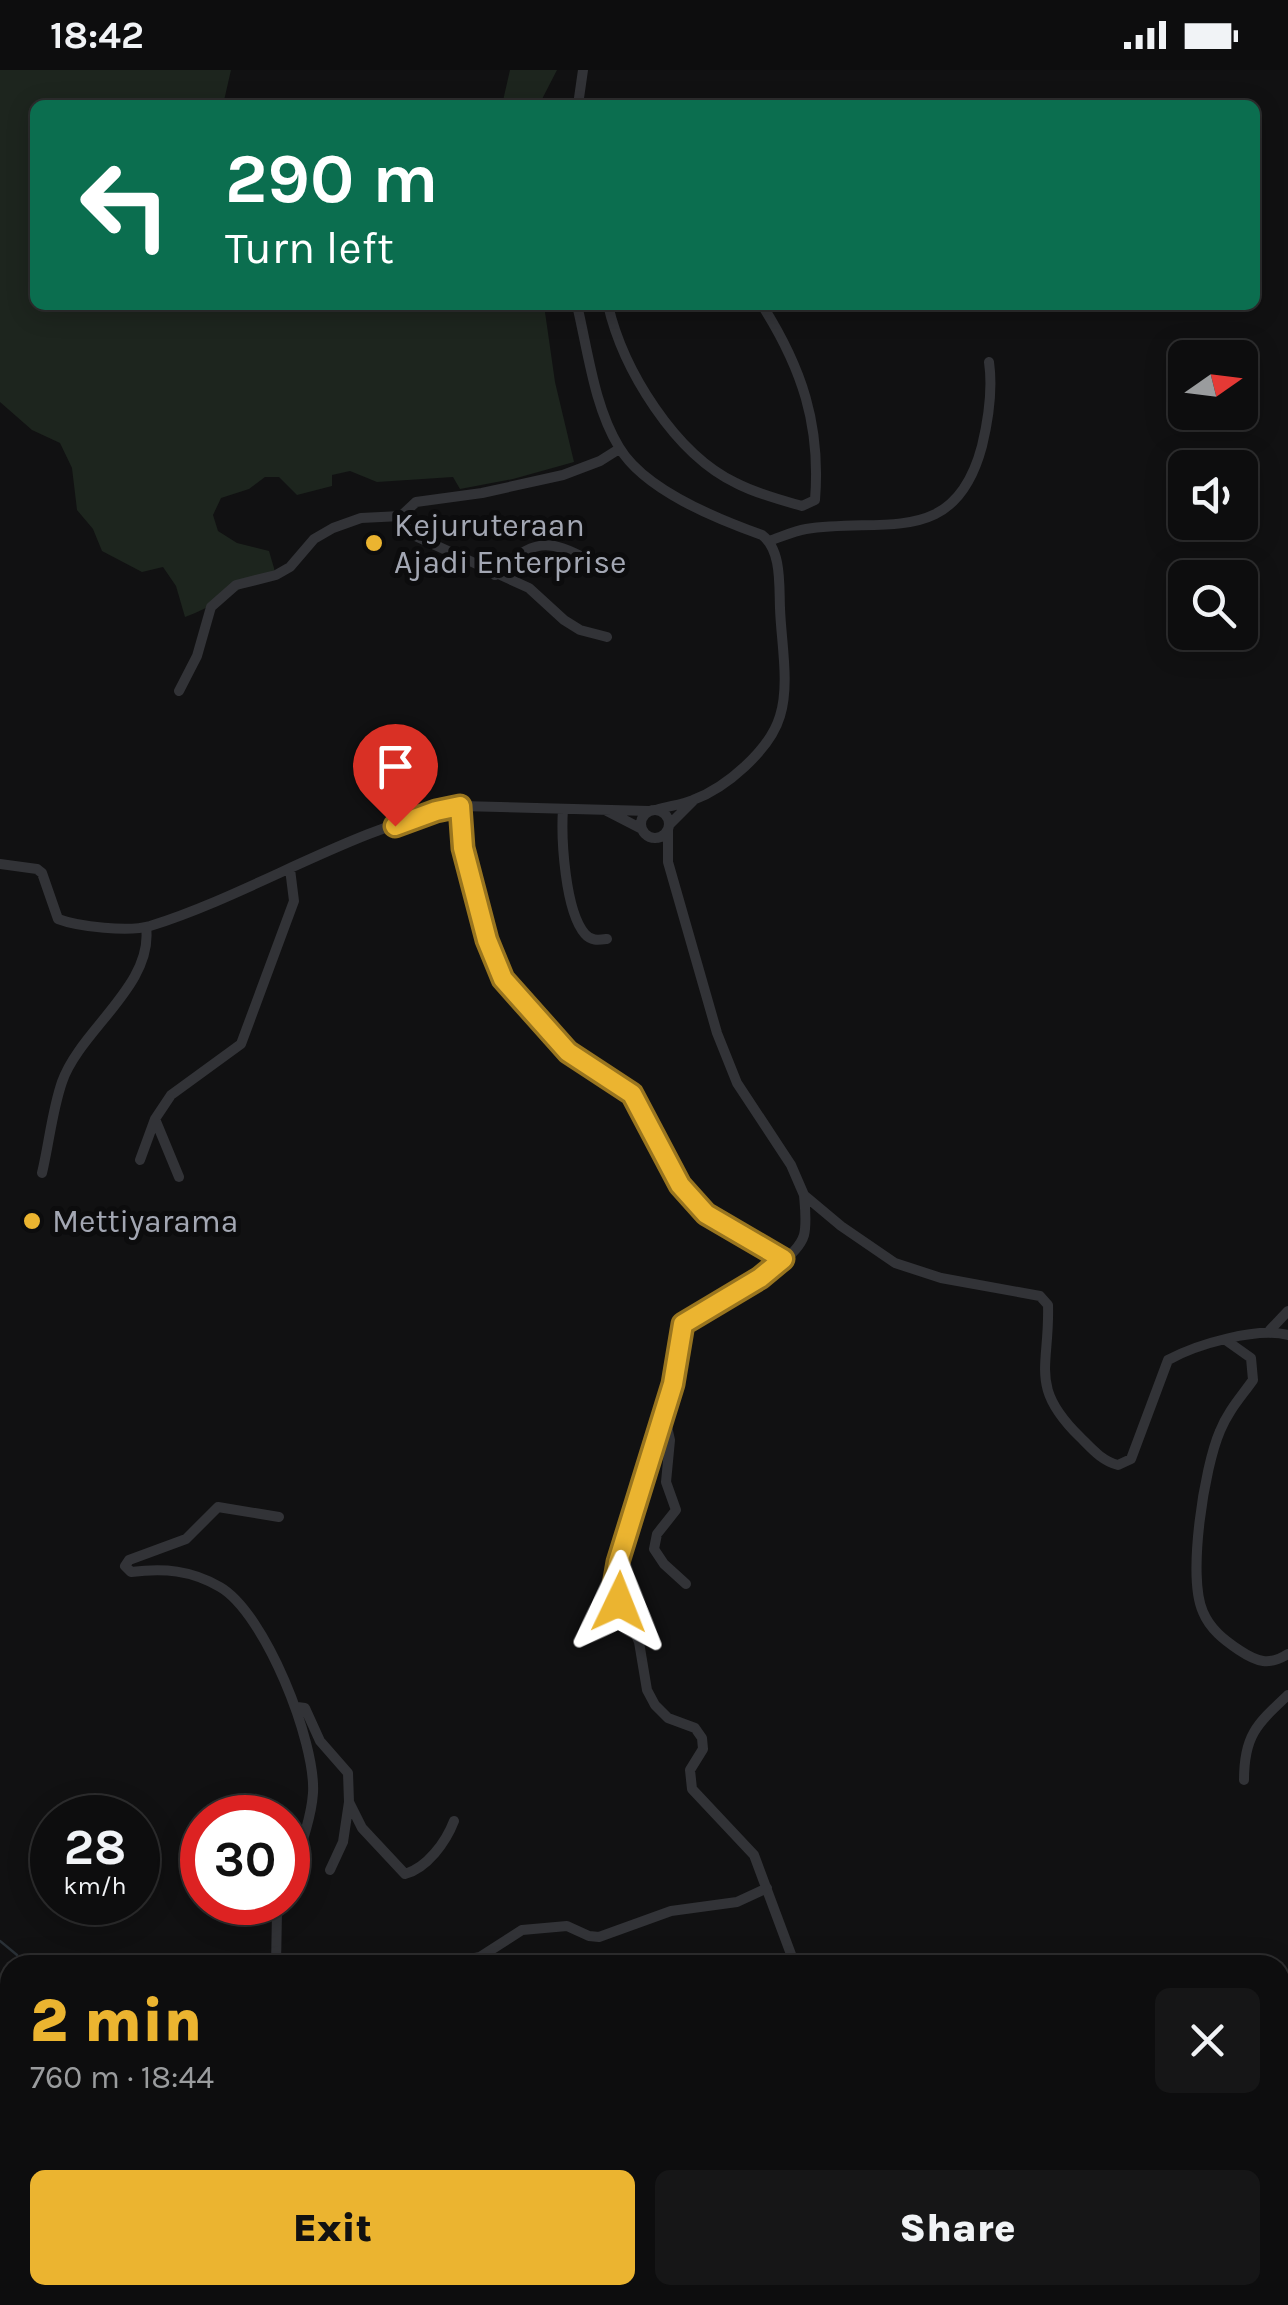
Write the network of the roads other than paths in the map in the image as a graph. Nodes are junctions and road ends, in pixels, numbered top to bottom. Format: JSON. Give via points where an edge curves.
{"nodes":[{"id":1,"x":583,"y":70,"type":"edge"},
{"id":2,"x":579,"y":100,"type":"edge"},
{"id":3,"x":578,"y":310,"type":"edge"},
{"id":4,"x":610,"y":310,"type":"edge"},
{"id":5,"x":765,"y":310,"type":"edge"},
{"id":6,"x":989,"y":362,"type":"dead end"},
{"id":7,"x":620,"y":449,"type":"junction"},
{"id":8,"x":400,"y":516,"type":"junction"},
{"id":9,"x":769,"y":540,"type":"junction"},
{"id":10,"x":592,"y":562,"type":"dead end"},
{"id":11,"x":495,"y":575,"type":"junction"},
{"id":12,"x":607,"y":636,"type":"dead end"},
{"id":13,"x":180,"y":692,"type":"dead end"},
{"id":14,"x":694,"y":800,"type":"junction"},
{"id":15,"x":460,"y":806,"type":"junction"},
{"id":16,"x":563,"y":809,"type":"junction"},
{"id":17,"x":604,"y":810,"type":"junction"},
{"id":18,"x":652,"y":811,"type":"junction"},
{"id":19,"x":669,"y":827,"type":"junction"},
{"id":20,"x":644,"y":832,"type":"junction"},
{"id":21,"x":668,"y":862,"type":"junction"},
{"id":22,"x":0,"y":864,"type":"edge"},
{"id":23,"x":290,"y":869,"type":"junction"},
{"id":24,"x":146,"y":927,"type":"junction"},
{"id":25,"x":607,"y":939,"type":"dead end"},
{"id":26,"x":155,"y":1119,"type":"junction"},
{"id":27,"x":140,"y":1160,"type":"dead end"},
{"id":28,"x":42,"y":1174,"type":"dead end"},
{"id":29,"x":179,"y":1177,"type":"dead end"},
{"id":30,"x":804,"y":1195,"type":"junction"},
{"id":31,"x":783,"y":1259,"type":"junction"},
{"id":32,"x":1288,"y":1311,"type":"edge"},
{"id":33,"x":1270,"y":1330,"type":"junction"},
{"id":34,"x":1288,"y":1335,"type":"edge"},
{"id":35,"x":1227,"y":1341,"type":"junction"},
{"id":36,"x":664,"y":1412,"type":"junction"},
{"id":37,"x":279,"y":1517,"type":"dead end"},
{"id":38,"x":686,"y":1584,"type":"dead end"},
{"id":39,"x":1288,"y":1654,"type":"edge"},
{"id":40,"x":1288,"y":1696,"type":"edge"},
{"id":41,"x":298,"y":1707,"type":"junction"},
{"id":42,"x":1244,"y":1780,"type":"dead end"},
{"id":43,"x":349,"y":1802,"type":"junction"},
{"id":44,"x":310,"y":1808,"type":"edge"},
{"id":45,"x":454,"y":1822,"type":"dead end"},
{"id":46,"x":330,"y":1870,"type":"dead end"},
{"id":47,"x":767,"y":1888,"type":"junction"},
{"id":48,"x":276,"y":1925,"type":"edge"},
{"id":49,"x":276,"y":1955,"type":"edge"},
{"id":50,"x":483,"y":1955,"type":"edge"},
{"id":51,"x":791,"y":1955,"type":"edge"}],
"edges":[{"from":1,"to":2,"type":"street"},
{"from":3,"to":7,"type":"street"},
{"from":4,"to":5,"type":"street","via":[[629,362],[680,438],[734,482],[810,505],[818,458],[810,409]]},
{"from":6,"to":9,"type":"street","via":[[986,431],[959,498],[908,524],[804,530]]},
{"from":7,"to":8,"type":"street","via":[[549,479],[416,502]]},
{"from":7,"to":9,"type":"street","via":[[684,502]]},
{"from":8,"to":11,"type":"street","via":[[413,536]]},
{"from":8,"to":13,"type":"street","via":[[349,521],[314,539],[276,575],[236,585],[210,608]]},
{"from":9,"to":14,"type":"street","via":[[779,589],[782,713],[741,769]]},
{"from":10,"to":11,"type":"street","via":[[543,544]]},
{"from":11,"to":12,"type":"street","via":[[529,588],[580,630]]},
{"from":14,"to":18,"type":"street"},
{"from":14,"to":19,"type":"street"},
{"from":15,"to":16,"type":"street"},
{"from":15,"to":23,"type":"street"},
{"from":15,"to":31,"type":"street","via":[[463,848],[503,979],[568,1052],[632,1094],[680,1185],[706,1214]]},
{"from":16,"to":17,"type":"street"},
{"from":16,"to":25,"type":"street","via":[[567,885],[583,932]]},
{"from":17,"to":18,"type":"street"},
{"from":17,"to":20,"type":"street"},
{"from":18,"to":19,"type":"street","via":[[666,815]]},
{"from":18,"to":20,"type":"street","via":[[642,819]]},
{"from":19,"to":20,"type":"street","via":[[660,838]]},
{"from":19,"to":21,"type":"street"},
{"from":20,"to":21,"type":"street"},
{"from":21,"to":30,"type":"street","via":[[716,1033],[737,1083]]},
{"from":22,"to":24,"type":"street","via":[[42,874],[58,918],[96,928]]},
{"from":23,"to":24,"type":"street"},
{"from":23,"to":26,"type":"street","via":[[294,900],[241,1044],[171,1094]]},
{"from":24,"to":28,"type":"street","via":[[138,973],[62,1080]]},
{"from":26,"to":27,"type":"street"},
{"from":26,"to":29,"type":"street"},
{"from":30,"to":31,"type":"street","via":[[803,1238]]},
{"from":30,"to":35,"type":"street","via":[[895,1263],[1040,1296],[1048,1305],[1043,1368],[1054,1408],[1110,1463],[1131,1459],[1168,1360]]},
{"from":31,"to":36,"type":"street","via":[[683,1324]]},
{"from":32,"to":33,"type":"street"},
{"from":33,"to":34,"type":"street"},
{"from":33,"to":35,"type":"street"},
{"from":35,"to":39,"type":"street","via":[[1250,1358],[1252,1380],[1232,1406],[1210,1464],[1198,1594],[1210,1626],[1257,1662]]},
{"from":36,"to":38,"type":"street","via":[[670,1440],[666,1482],[676,1510],[654,1548]]},
{"from":36,"to":47,"type":"street","via":[[614,1585],[639,1642],[655,1705],[702,1738],[690,1770],[692,1789],[754,1855]]},
{"from":37,"to":41,"type":"street","via":[[218,1507],[186,1539],[126,1566],[131,1572],[178,1570],[224,1589],[242,1607]]},
{"from":40,"to":42,"type":"street","via":[[1249,1738]]},
{"from":41,"to":43,"type":"street","via":[[348,1772]]},
{"from":41,"to":44,"type":"street","via":[[313,1778]]},
{"from":43,"to":45,"type":"street","via":[[362,1828],[405,1874],[428,1860]]},
{"from":43,"to":46,"type":"street","via":[[344,1842]]},
{"from":47,"to":50,"type":"street","via":[[737,1902],[671,1910],[598,1937],[559,1925],[522,1930]]},
{"from":47,"to":51,"type":"street"},
{"from":48,"to":49,"type":"street"}]}
